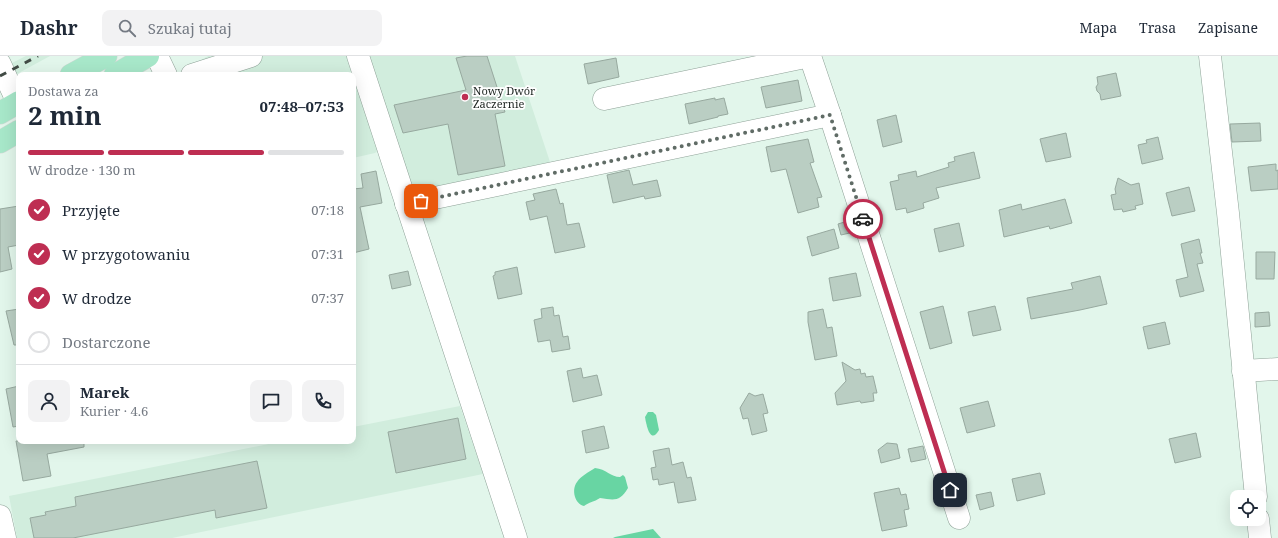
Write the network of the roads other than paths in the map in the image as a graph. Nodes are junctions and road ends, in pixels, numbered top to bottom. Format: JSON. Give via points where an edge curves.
{"nodes":[{"id":1,"x":106,"y":56,"type":"edge"},
{"id":2,"x":148,"y":56,"type":"edge"},
{"id":3,"x":157,"y":56,"type":"edge"},
{"id":4,"x":251,"y":56,"type":"edge"},
{"id":5,"x":358,"y":56,"type":"edge"},
{"id":6,"x":810,"y":56,"type":"edge"},
{"id":7,"x":1210,"y":56,"type":"edge"},
{"id":8,"x":0,"y":64,"type":"edge"},
{"id":9,"x":76,"y":72,"type":"edge"},
{"id":10,"x":120,"y":72,"type":"edge"},
{"id":11,"x":165,"y":72,"type":"edge"},
{"id":12,"x":201,"y":72,"type":"edge"},
{"id":13,"x":604,"y":99,"type":"dead end"},
{"id":14,"x":12,"y":106,"type":"edge"},
{"id":15,"x":830,"y":115,"type":"junction"},
{"id":16,"x":16,"y":133,"type":"edge"},
{"id":17,"x":0,"y":142,"type":"edge"},
{"id":18,"x":406,"y":204,"type":"junction"},
{"id":19,"x":1278,"y":368,"type":"edge"},
{"id":20,"x":1243,"y":371,"type":"junction"},
{"id":21,"x":1255,"y":490,"type":"edge"},
{"id":22,"x":0,"y":516,"type":"edge"},
{"id":23,"x":959,"y":518,"type":"dead end"},
{"id":24,"x":1259,"y":526,"type":"edge"},
{"id":25,"x":5,"y":538,"type":"edge"},
{"id":26,"x":516,"y":538,"type":"edge"},
{"id":27,"x":1260,"y":538,"type":"edge"}],
"edges":[{"from":1,"to":9,"type":"main road"},
{"from":2,"to":10,"type":"main road"},
{"from":3,"to":11,"type":"street"},
{"from":4,"to":12,"type":"street"},
{"from":5,"to":18,"type":"street"},
{"from":6,"to":13,"type":"street"},
{"from":6,"to":15,"type":"street"},
{"from":7,"to":20,"type":"street"},
{"from":8,"to":14,"type":"street"},
{"from":15,"to":18,"type":"street"},
{"from":15,"to":23,"type":"street"},
{"from":16,"to":17,"type":"main road"},
{"from":18,"to":26,"type":"street"},
{"from":19,"to":20,"type":"street"},
{"from":20,"to":21,"type":"street"},
{"from":22,"to":25,"type":"street"},
{"from":24,"to":27,"type":"street"}]}
